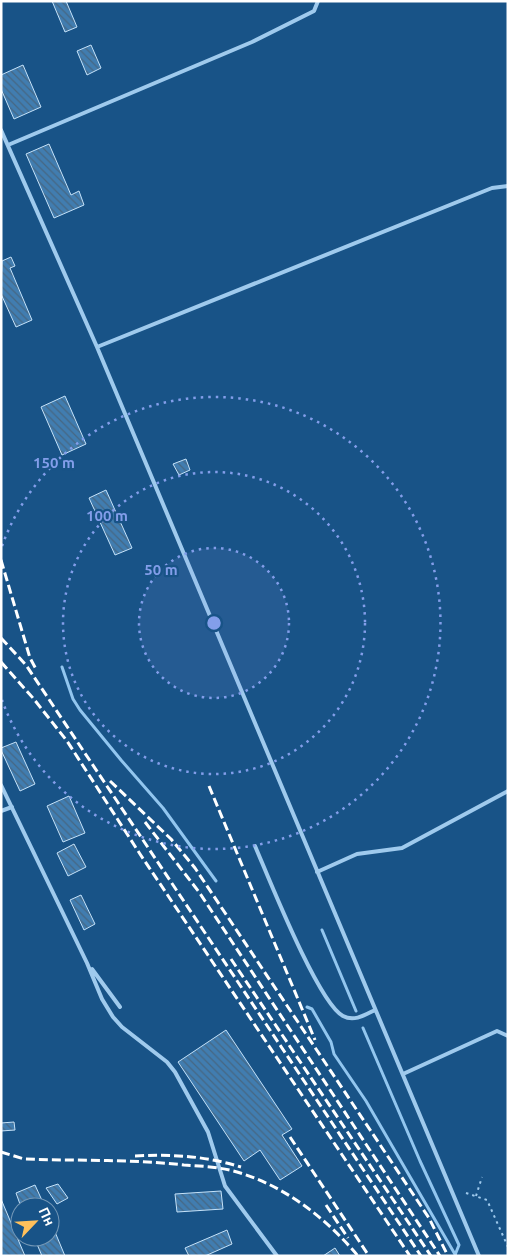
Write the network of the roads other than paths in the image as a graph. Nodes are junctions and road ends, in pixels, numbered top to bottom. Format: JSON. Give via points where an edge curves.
{"nodes":[{"id":1,"x":318,"y":1,"type":"edge"},
{"id":2,"x":1,"y":130,"type":"edge"},
{"id":3,"x":8,"y":145,"type":"junction"},
{"id":4,"x":508,"y":186,"type":"edge"},
{"id":5,"x":97,"y":347,"type":"junction"},
{"id":6,"x":1,"y":785,"type":"edge"},
{"id":7,"x":508,"y":791,"type":"edge"},
{"id":8,"x":12,"y":806,"type":"junction"},
{"id":9,"x":1,"y":811,"type":"edge"},
{"id":10,"x":255,"y":846,"type":"dead end"},
{"id":11,"x":317,"y":872,"type":"junction"},
{"id":12,"x":88,"y":963,"type":"junction"},
{"id":13,"x":120,"y":1007,"type":"dead end"},
{"id":14,"x":375,"y":1010,"type":"junction"},
{"id":15,"x":508,"y":1036,"type":"edge"},
{"id":16,"x":403,"y":1074,"type":"junction"},
{"id":17,"x":277,"y":1256,"type":"edge"},
{"id":18,"x":479,"y":1256,"type":"edge"}],
"edges":[{"from":1,"to":3,"type":"lane","via":[[314,11],[252,42]]},
{"from":2,"to":3,"type":"lane"},
{"from":3,"to":5,"type":"lane"},
{"from":4,"to":5,"type":"lane","via":[[492,188]]},
{"from":5,"to":11,"type":"lane"},
{"from":6,"to":8,"type":"lane"},
{"from":7,"to":11,"type":"lane","via":[[402,848],[357,854]]},
{"from":8,"to":9,"type":"lane"},
{"from":8,"to":12,"type":"lane"},
{"from":10,"to":14,"type":"lane","via":[[296,940],[331,1004],[339,1014],[348,1018]]},
{"from":11,"to":14,"type":"lane"},
{"from":12,"to":13,"type":"lane"},
{"from":12,"to":17,"type":"lane","via":[[113,1017],[175,1072],[208,1132],[225,1186]]},
{"from":14,"to":16,"type":"lane"},
{"from":15,"to":16,"type":"lane","via":[[497,1031]]},
{"from":16,"to":18,"type":"lane"}]}
